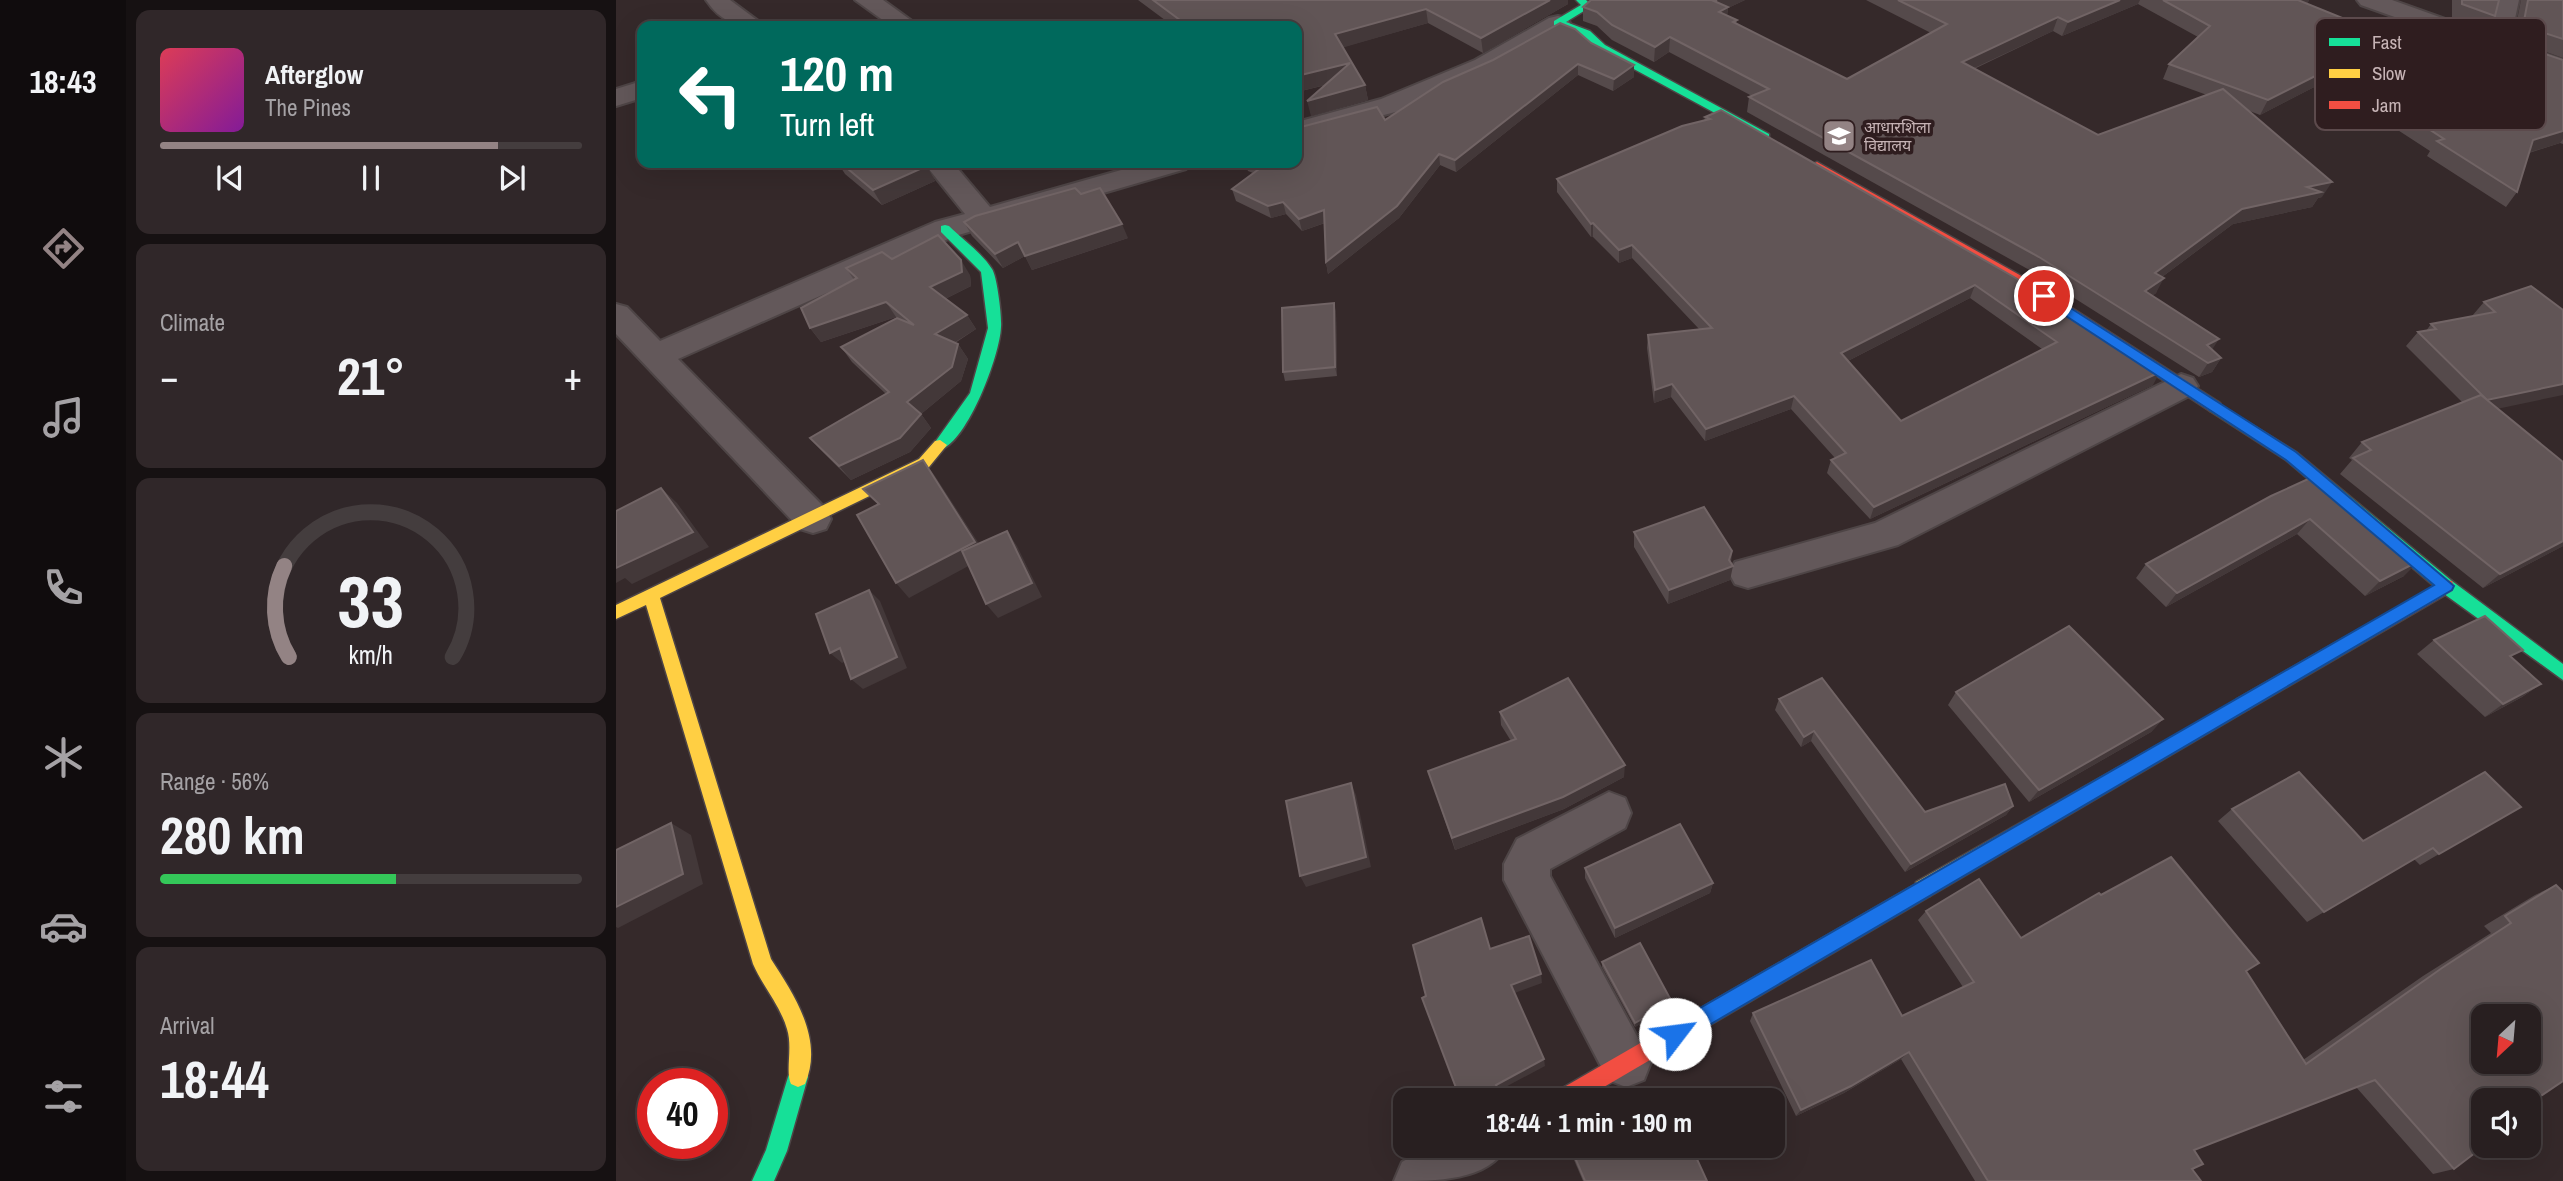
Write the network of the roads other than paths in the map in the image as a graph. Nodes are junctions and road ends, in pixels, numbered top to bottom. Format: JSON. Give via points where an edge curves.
{"nodes":[{"id":1,"x":718,"y":0,"type":"edge"},
{"id":2,"x":867,"y":0,"type":"edge"},
{"id":3,"x":2369,"y":0,"type":"edge"},
{"id":4,"x":2507,"y":0,"type":"edge"},
{"id":5,"x":1589,"y":2,"type":"edge"},
{"id":6,"x":2419,"y":18,"type":"edge"},
{"id":7,"x":2503,"y":18,"type":"edge"},
{"id":8,"x":745,"y":21,"type":"edge"},
{"id":9,"x":899,"y":21,"type":"edge"},
{"id":10,"x":1558,"y":23,"type":"junction"},
{"id":11,"x":2546,"y":63,"type":"edge"},
{"id":12,"x":2563,"y":69,"type":"edge"},
{"id":13,"x":637,"y":91,"type":"edge"},
{"id":14,"x":616,"y":98,"type":"edge"},
{"id":15,"x":1302,"y":129,"type":"edge"},
{"id":16,"x":1779,"y":144,"type":"edge"},
{"id":17,"x":1804,"y":158,"type":"edge"},
{"id":18,"x":942,"y":168,"type":"edge"},
{"id":19,"x":1158,"y":168,"type":"edge"},
{"id":20,"x":982,"y":216,"type":"junction"},
{"id":21,"x":945,"y":229,"type":"junction"},
{"id":22,"x":616,"y":315,"type":"edge"},
{"id":23,"x":657,"y":355,"type":"junction"},
{"id":24,"x":2181,"y":386,"type":"junction"},
{"id":25,"x":813,"y":519,"type":"junction"},
{"id":26,"x":1748,"y":573,"type":"dead end"},
{"id":27,"x":2446,"y":586,"type":"junction"},
{"id":28,"x":652,"y":596,"type":"junction"},
{"id":29,"x":616,"y":612,"type":"edge"},
{"id":30,"x":2563,"y":673,"type":"edge"},
{"id":31,"x":1609,"y":813,"type":"dead end"},
{"id":32,"x":1626,"y":1062,"type":"junction"},
{"id":33,"x":1581,"y":1088,"type":"edge"},
{"id":34,"x":1460,"y":1158,"type":"edge"},
{"id":35,"x":764,"y":1181,"type":"edge"},
{"id":36,"x":1421,"y":1181,"type":"edge"}],
"edges":[{"from":1,"to":8,"type":"street"},
{"from":2,"to":9,"type":"street"},
{"from":3,"to":6,"type":"street"},
{"from":4,"to":7,"type":"street"},
{"from":5,"to":10,"type":"street"},
{"from":10,"to":15,"type":"street","via":[[1484,65],[1390,105]]},
{"from":10,"to":16,"type":"street","via":[[1586,33],[1601,47]]},
{"from":11,"to":12,"type":"street"},
{"from":13,"to":14,"type":"street"},
{"from":17,"to":24,"type":"street","via":[[2021,281]]},
{"from":18,"to":20,"type":"street"},
{"from":19,"to":20,"type":"street"},
{"from":20,"to":21,"type":"street"},
{"from":21,"to":23,"type":"street"},
{"from":21,"to":25,"type":"street","via":[[987,271],[995,328],[977,394],[958,425],[924,463]]},
{"from":22,"to":23,"type":"street"},
{"from":23,"to":25,"type":"street"},
{"from":24,"to":26,"type":"street","via":[[1885,535]]},
{"from":24,"to":27,"type":"street","via":[[2291,456]]},
{"from":25,"to":28,"type":"street"},
{"from":27,"to":30,"type":"street"},
{"from":27,"to":32,"type":"street"},
{"from":28,"to":29,"type":"street"},
{"from":28,"to":35,"type":"street","via":[[763,964],[793,1012],[804,1058]]},
{"from":31,"to":32,"type":"street","via":[[1533,855],[1527,864],[1527,880]]},
{"from":32,"to":33,"type":"street"},
{"from":34,"to":36,"type":"street"}]}
